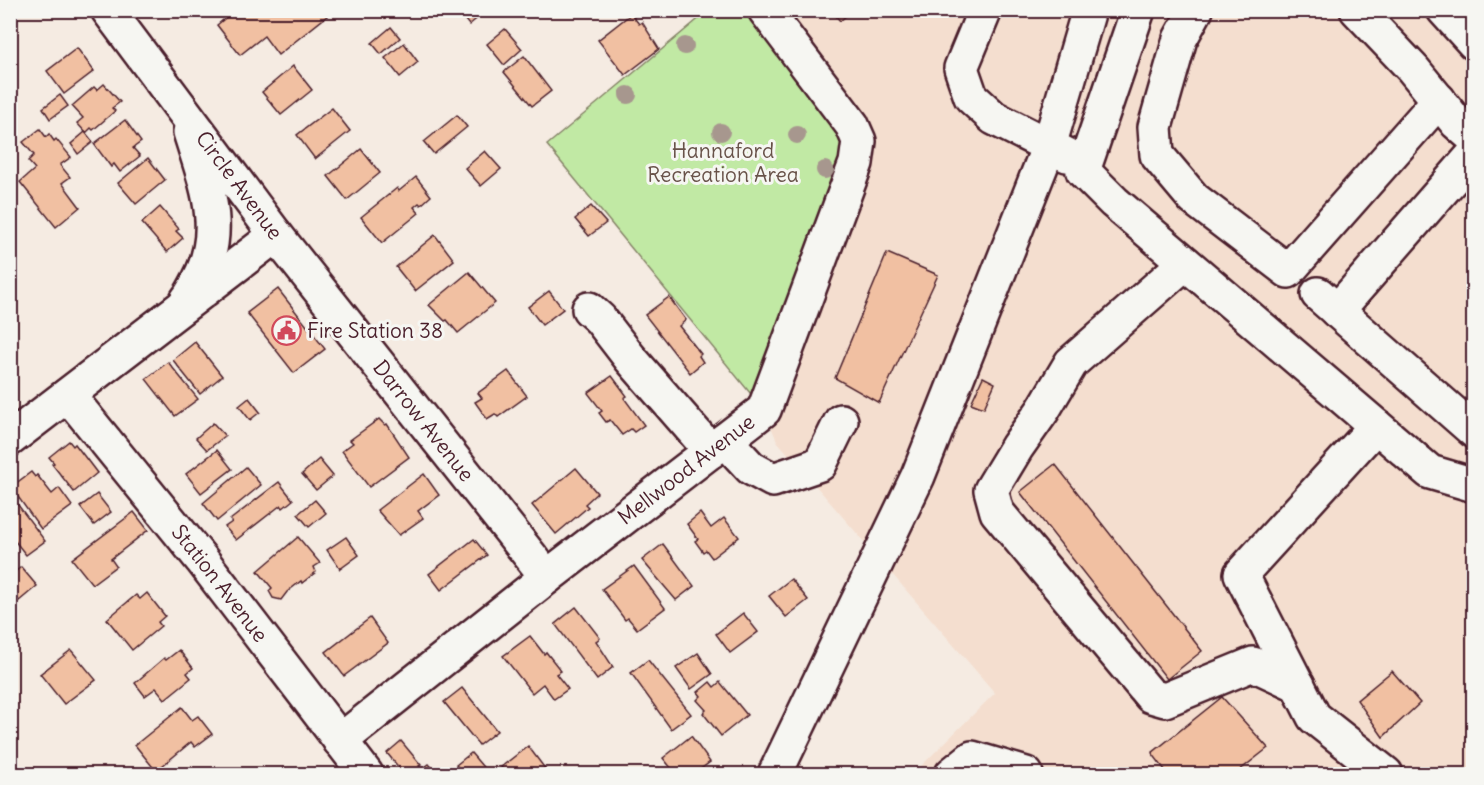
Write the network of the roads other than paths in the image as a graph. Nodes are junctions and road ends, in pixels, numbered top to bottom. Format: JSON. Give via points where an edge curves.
{"nodes":[{"id":1,"x":108,"y":10,"type":"edge"},
{"id":2,"x":765,"y":10,"type":"edge"},
{"id":3,"x":986,"y":10,"type":"edge"},
{"id":4,"x":1089,"y":10,"type":"edge"},
{"id":5,"x":1138,"y":10,"type":"edge"},
{"id":6,"x":1196,"y":10,"type":"edge"},
{"id":7,"x":1357,"y":10,"type":"edge"},
{"id":8,"x":1444,"y":10,"type":"edge"},
{"id":9,"x":1473,"y":43,"type":"edge"},
{"id":10,"x":1439,"y":100,"type":"junction"},
{"id":11,"x":183,"y":111,"type":"junction"},
{"id":12,"x":1473,"y":138,"type":"edge"},
{"id":13,"x":1049,"y":146,"type":"junction"},
{"id":14,"x":1473,"y":154,"type":"edge"},
{"id":15,"x":1085,"y":164,"type":"junction"},
{"id":16,"x":276,"y":235,"type":"junction"},
{"id":17,"x":1185,"y":263,"type":"junction"},
{"id":18,"x":589,"y":309,"type":"dead end"},
{"id":19,"x":166,"y":322,"type":"junction"},
{"id":20,"x":68,"y":395,"type":"junction"},
{"id":21,"x":841,"y":421,"type":"dead end"},
{"id":22,"x":1376,"y":426,"type":"junction"},
{"id":23,"x":1473,"y":430,"type":"edge"},
{"id":24,"x":10,"y":439,"type":"edge"},
{"id":25,"x":718,"y":446,"type":"junction"},
{"id":26,"x":1473,"y":484,"type":"edge"},
{"id":27,"x":547,"y":577,"type":"junction"},
{"id":28,"x":1298,"y":685,"type":"junction"},
{"id":29,"x":340,"y":741,"type":"junction"},
{"id":30,"x":366,"y":774,"type":"edge"},
{"id":31,"x":776,"y":774,"type":"edge"},
{"id":32,"x":952,"y":774,"type":"edge"},
{"id":33,"x":1026,"y":774,"type":"edge"},
{"id":34,"x":1386,"y":774,"type":"edge"}],
"edges":[{"from":1,"to":11,"type":"street","name":"Circle Avenue"},
{"from":2,"to":25,"type":"street","name":"Mellwood Avenue","via":[[852,125],[859,141],[856,163],[764,410]]},
{"from":3,"to":13,"type":"street","via":[[961,68],[971,97],[994,118]]},
{"from":4,"to":13,"type":"street"},
{"from":5,"to":15,"type":"street"},
{"from":6,"to":10,"type":"street","via":[[1180,39],[1155,127],[1157,155],[1194,199],[1288,271]]},
{"from":7,"to":10,"type":"street"},
{"from":8,"to":9,"type":"street"},
{"from":10,"to":12,"type":"street"},
{"from":11,"to":16,"type":"street","name":"Circle Avenue"},
{"from":11,"to":19,"type":"street","name":"Circle Avenue","via":[[208,191],[214,229],[207,264],[190,296]]},
{"from":13,"to":15,"type":"street"},
{"from":13,"to":31,"type":"street","via":[[918,476]]},
{"from":14,"to":23,"type":"street","via":[[1328,303]]},
{"from":15,"to":17,"type":"street","via":[[1083,171],[1114,202]]},
{"from":16,"to":19,"type":"street","name":"Circle Avenue"},
{"from":16,"to":27,"type":"street","name":"Darrow Avenue"},
{"from":17,"to":22,"type":"street"},
{"from":17,"to":28,"type":"street","via":[[1071,363],[991,490],[997,512],[1151,696],[1165,700],[1253,664]]},
{"from":18,"to":25,"type":"street","via":[[630,358]]},
{"from":19,"to":20,"type":"street","name":"Circle Avenue"},
{"from":20,"to":24,"type":"street","name":"Circle Avenue"},
{"from":20,"to":29,"type":"street","name":"Station Avenue","via":[[202,560]]},
{"from":21,"to":25,"type":"street","via":[[820,464],[773,480]]},
{"from":22,"to":26,"type":"street","via":[[1431,472]]},
{"from":22,"to":28,"type":"street","via":[[1241,574]]},
{"from":25,"to":27,"type":"street","name":"Mellwood Avenue"},
{"from":27,"to":29,"type":"street","name":"Mellwood Avenue"},
{"from":28,"to":34,"type":"street","via":[[1314,717]]},
{"from":29,"to":30,"type":"street","name":"Station Avenue"},
{"from":32,"to":33,"type":"street","via":[[972,758]]}]}
